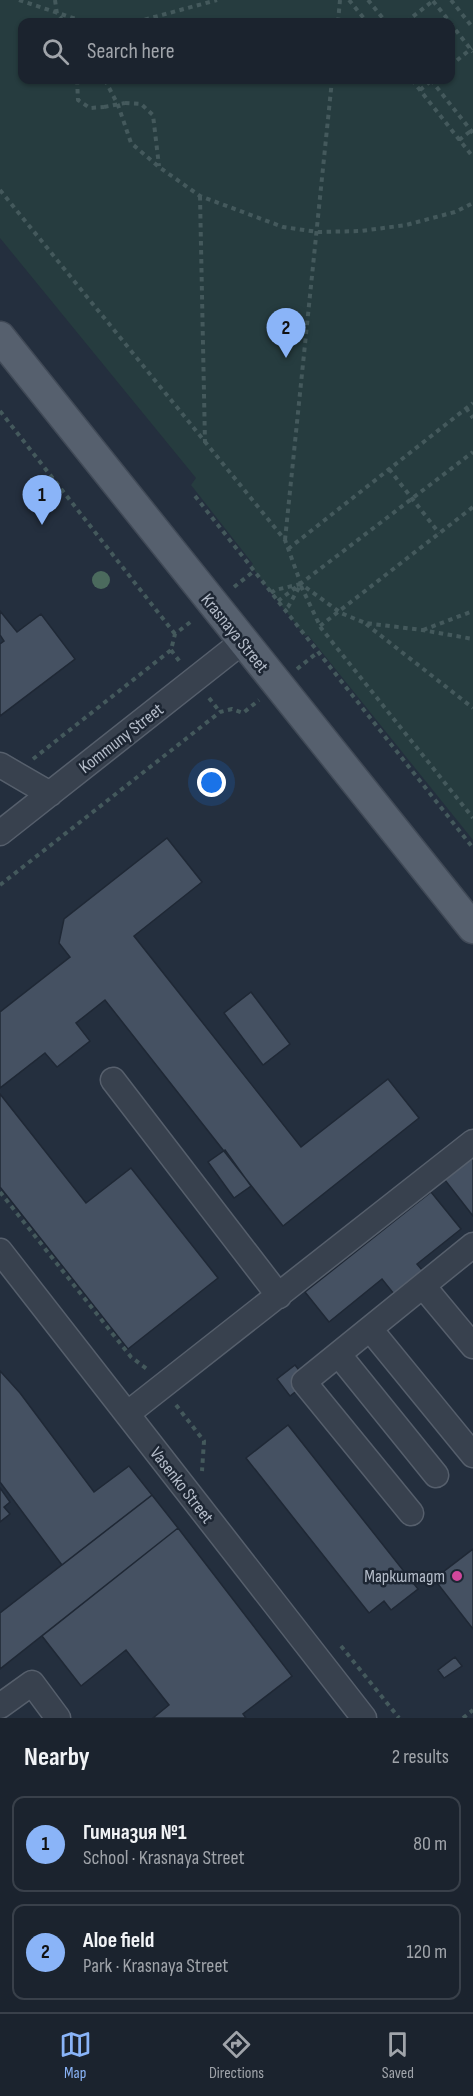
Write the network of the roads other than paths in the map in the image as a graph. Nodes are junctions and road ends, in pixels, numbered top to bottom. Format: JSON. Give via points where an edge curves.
{"nodes":[{"id":1,"x":0,"y":337,"type":"edge"},
{"id":2,"x":243,"y":642,"type":"junction"},
{"id":3,"x":7,"y":769,"type":"edge"},
{"id":4,"x":50,"y":794,"type":"junction"},
{"id":5,"x":0,"y":833,"type":"edge"},
{"id":6,"x":473,"y":928,"type":"edge"},
{"id":7,"x":113,"y":1080,"type":"dead end"},
{"id":8,"x":473,"y":1142,"type":"edge"},
{"id":9,"x":473,"y":1245,"type":"edge"},
{"id":10,"x":0,"y":1251,"type":"edge"},
{"id":11,"x":423,"y":1286,"type":"junction"},
{"id":12,"x":279,"y":1296,"type":"junction"},
{"id":13,"x":370,"y":1329,"type":"junction"},
{"id":14,"x":473,"y":1346,"type":"edge"},
{"id":15,"x":339,"y":1354,"type":"junction"},
{"id":16,"x":127,"y":1414,"type":"junction"},
{"id":17,"x":473,"y":1455,"type":"edge"},
{"id":18,"x":436,"y":1475,"type":"dead end"},
{"id":19,"x":411,"y":1513,"type":"dead end"},
{"id":20,"x":0,"y":1706,"type":"edge"},
{"id":21,"x":58,"y":1718,"type":"edge"},
{"id":22,"x":364,"y":1718,"type":"edge"}],
"edges":[{"from":1,"to":2,"type":"main road","name":"Krasnaya Street"},
{"from":2,"to":4,"type":"street","name":"Kommuny Street"},
{"from":2,"to":6,"type":"main road","name":"Krasnaya Street"},
{"from":3,"to":4,"type":"street"},
{"from":4,"to":5,"type":"street","name":"Kommuny Street"},
{"from":7,"to":12,"type":"street"},
{"from":8,"to":12,"type":"street"},
{"from":9,"to":11,"type":"street"},
{"from":10,"to":16,"type":"street","name":"Vasenko Street"},
{"from":11,"to":13,"type":"street"},
{"from":11,"to":14,"type":"street"},
{"from":12,"to":16,"type":"street"},
{"from":13,"to":15,"type":"street"},
{"from":13,"to":17,"type":"street"},
{"from":15,"to":18,"type":"street"},
{"from":15,"to":19,"type":"street","via":[[304,1382]]},
{"from":16,"to":22,"type":"street","name":"Vasenko Street"},
{"from":20,"to":21,"type":"street","via":[[32,1683]]}]}
